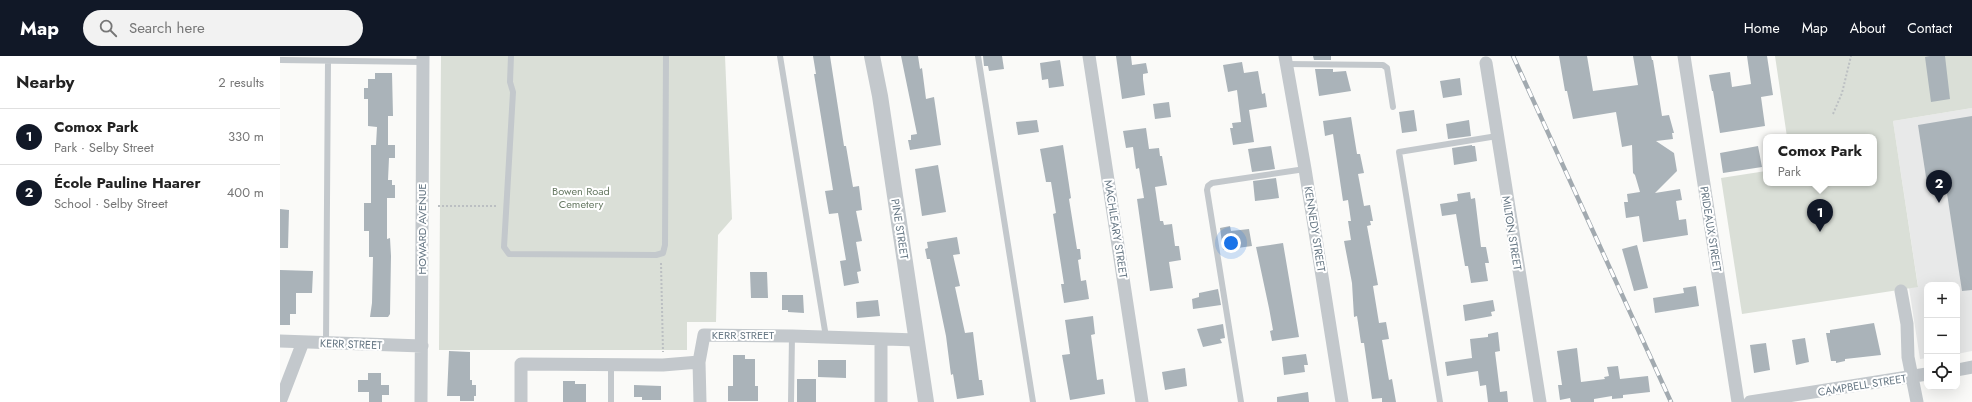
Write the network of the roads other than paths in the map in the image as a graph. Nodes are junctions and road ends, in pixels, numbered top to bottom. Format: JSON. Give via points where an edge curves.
{"nodes":[{"id":1,"x":510,"y":56,"type":"edge"},
{"id":2,"x":666,"y":56,"type":"edge"},
{"id":3,"x":780,"y":56,"type":"edge"},
{"id":4,"x":872,"y":56,"type":"edge"},
{"id":5,"x":978,"y":56,"type":"edge"},
{"id":6,"x":1089,"y":56,"type":"edge"},
{"id":7,"x":1684,"y":56,"type":"edge"},
{"id":8,"x":423,"y":59,"type":"edge"},
{"id":9,"x":280,"y":60,"type":"edge"},
{"id":10,"x":1286,"y":60,"type":"edge"},
{"id":11,"x":328,"y":61,"type":"junction"},
{"id":12,"x":1486,"y":63,"type":"dead end"},
{"id":13,"x":1393,"y":108,"type":"dead end"},
{"id":14,"x":1497,"y":136,"type":"junction"},
{"id":15,"x":1306,"y":169,"type":"junction"},
{"id":16,"x":1901,"y":291,"type":"dead end"},
{"id":17,"x":792,"y":336,"type":"junction"},
{"id":18,"x":826,"y":337,"type":"junction"},
{"id":19,"x":881,"y":339,"type":"junction"},
{"id":20,"x":917,"y":340,"type":"junction"},
{"id":21,"x":280,"y":341,"type":"edge"},
{"id":22,"x":303,"y":342,"type":"junction"},
{"id":23,"x":326,"y":343,"type":"junction"},
{"id":24,"x":422,"y":346,"type":"junction"},
{"id":25,"x":698,"y":362,"type":"junction"},
{"id":26,"x":611,"y":365,"type":"junction"},
{"id":27,"x":1972,"y":367,"type":"edge"},
{"id":28,"x":1960,"y":369,"type":"edge"},
{"id":29,"x":1924,"y":375,"type":"edge"},
{"id":30,"x":1912,"y":377,"type":"junction"},
{"id":31,"x":280,"y":402,"type":"edge"},
{"id":32,"x":421,"y":402,"type":"edge"},
{"id":33,"x":520,"y":402,"type":"edge"},
{"id":34,"x":611,"y":402,"type":"edge"},
{"id":35,"x":700,"y":402,"type":"edge"},
{"id":36,"x":791,"y":402,"type":"edge"},
{"id":37,"x":881,"y":402,"type":"edge"},
{"id":38,"x":926,"y":402,"type":"edge"},
{"id":39,"x":1033,"y":402,"type":"edge"},
{"id":40,"x":1142,"y":402,"type":"edge"},
{"id":41,"x":1241,"y":402,"type":"edge"},
{"id":42,"x":1342,"y":402,"type":"edge"},
{"id":43,"x":1440,"y":402,"type":"edge"},
{"id":44,"x":1540,"y":402,"type":"edge"},
{"id":45,"x":1738,"y":402,"type":"edge"},
{"id":46,"x":1750,"y":402,"type":"edge"},
{"id":47,"x":1917,"y":402,"type":"edge"}],
"edges":[{"from":1,"to":2,"type":"lane","via":[[510,82],[513,92],[504,247],[509,254],[656,255],[663,253],[665,245]]},
{"from":3,"to":18,"type":"lane"},
{"from":4,"to":20,"type":"street","name":"PINE STREET"},
{"from":5,"to":39,"type":"lane"},
{"from":6,"to":40,"type":"street","name":"MACHLEARY STREET"},
{"from":7,"to":45,"type":"street","name":"PRIDEAUX STREET"},
{"from":8,"to":11,"type":"lane"},
{"from":8,"to":24,"type":"street","name":"HOWARD AVENUE"},
{"from":9,"to":11,"type":"lane"},
{"from":10,"to":13,"type":"lane","via":[[1383,66],[1387,68]]},
{"from":10,"to":15,"type":"street","name":"KENNEDY STREET"},
{"from":11,"to":23,"type":"lane"},
{"from":12,"to":14,"type":"street","name":"MILTON STREET"},
{"from":14,"to":43,"type":"lane","via":[[1399,152]]},
{"from":14,"to":44,"type":"street","name":"MILTON STREET"},
{"from":15,"to":41,"type":"lane","via":[[1212,183],[1208,186]]},
{"from":15,"to":42,"type":"street","name":"KENNEDY STREET"},
{"from":16,"to":30,"type":"street"},
{"from":17,"to":18,"type":"street","name":"KERR STREET"},
{"from":17,"to":25,"type":"street","name":"KERR STREET","via":[[704,335]]},
{"from":17,"to":36,"type":"lane"},
{"from":18,"to":19,"type":"street","name":"KERR STREET"},
{"from":19,"to":20,"type":"street","name":"KERR STREET"},
{"from":19,"to":37,"type":"street"},
{"from":20,"to":38,"type":"street","name":"PINE STREET"},
{"from":21,"to":22,"type":"street","name":"KERR STREET"},
{"from":22,"to":23,"type":"street","name":"KERR STREET"},
{"from":22,"to":31,"type":"street"},
{"from":23,"to":24,"type":"street","name":"KERR STREET"},
{"from":24,"to":32,"type":"street","name":"HOWARD AVENUE"},
{"from":25,"to":26,"type":"street"},
{"from":25,"to":35,"type":"street"},
{"from":26,"to":33,"type":"street","via":[[520,364]]},
{"from":26,"to":34,"type":"lane"},
{"from":27,"to":28,"type":"street"},
{"from":29,"to":30,"type":"street","name":"CAMPBELL STREET"},
{"from":30,"to":46,"type":"street","name":"CAMPBELL STREET"},
{"from":30,"to":47,"type":"street"}]}
